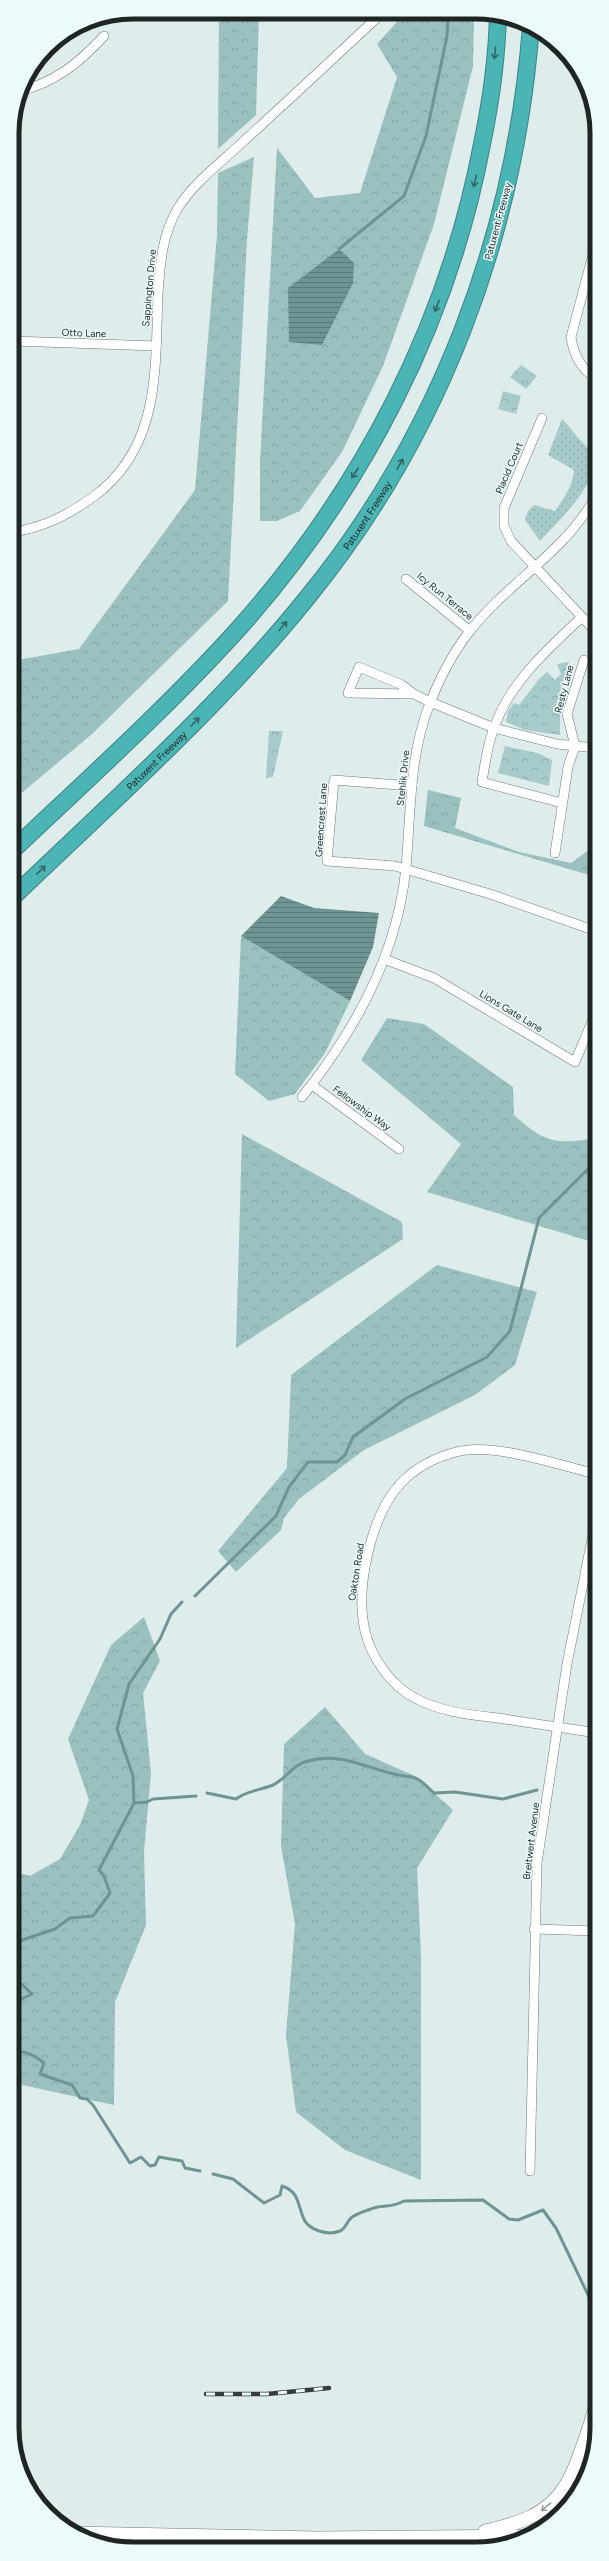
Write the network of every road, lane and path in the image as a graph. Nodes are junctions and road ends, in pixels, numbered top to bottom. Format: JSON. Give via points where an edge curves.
{"nodes":[{"id":1,"x":376,"y":19,"type":"edge"},
{"id":2,"x":497,"y":21,"type":"edge"},
{"id":3,"x":530,"y":33,"type":"edge"},
{"id":4,"x":104,"y":36,"type":"dead end"},
{"id":5,"x":28,"y":88,"type":"edge"},
{"id":6,"x":590,"y":273,"type":"edge"},
{"id":7,"x":19,"y":341,"type":"edge"},
{"id":8,"x":156,"y":346,"type":"junction"},
{"id":9,"x":590,"y":372,"type":"edge"},
{"id":10,"x":542,"y":418,"type":"dead end"},
{"id":11,"x":590,"y":506,"type":"edge"},
{"id":12,"x":19,"y":531,"type":"edge"},
{"id":13,"x":534,"y":567,"type":"junction"},
{"id":14,"x":406,"y":579,"type":"dead end"},
{"id":15,"x":582,"y":617,"type":"junction"},
{"id":16,"x":590,"y":626,"type":"edge"},
{"id":17,"x":470,"y":631,"type":"junction"},
{"id":18,"x":584,"y":660,"type":"dead end"},
{"id":19,"x":414,"y":694,"type":"junction"},
{"id":20,"x":430,"y":702,"type":"junction"},
{"id":21,"x":494,"y":728,"type":"junction"},
{"id":22,"x":575,"y":746,"type":"junction"},
{"id":23,"x":590,"y":747,"type":"edge"},
{"id":24,"x":412,"y":786,"type":"junction"},
{"id":25,"x":562,"y":803,"type":"junction"},
{"id":26,"x":19,"y":843,"type":"edge"},
{"id":27,"x":555,"y":853,"type":"dead end"},
{"id":28,"x":406,"y":869,"type":"junction"},
{"id":29,"x":19,"y":890,"type":"edge"},
{"id":30,"x":590,"y":929,"type":"edge"},
{"id":31,"x":384,"y":959,"type":"junction"},
{"id":32,"x":590,"y":1026,"type":"edge"},
{"id":33,"x":312,"y":1085,"type":"junction"},
{"id":34,"x":302,"y":1097,"type":"dead end"},
{"id":35,"x":399,"y":1149,"type":"dead end"},
{"id":36,"x":590,"y":1473,"type":"edge"},
{"id":37,"x":590,"y":1546,"type":"edge"},
{"id":38,"x":557,"y":1726,"type":"junction"},
{"id":39,"x":590,"y":1732,"type":"edge"},
{"id":40,"x":534,"y":1930,"type":"junction"},
{"id":41,"x":590,"y":1931,"type":"edge"},
{"id":42,"x":530,"y":2171,"type":"dead end"},
{"id":43,"x":590,"y":2425,"type":"joint"},
{"id":44,"x":577,"y":2479,"type":"edge"},
{"id":45,"x":90,"y":2533,"type":"edge"},
{"id":46,"x":124,"y":2533,"type":"junction"},
{"id":47,"x":510,"y":2536,"type":"edge"},
{"id":48,"x":454,"y":2537,"type":"junction"},
{"id":49,"x":204,"y":2542,"type":"edge"}],
"edges":[{"from":1,"to":8,"type":"street","name":"Sappington Drive","via":[[225,159],[178,208],[161,254]]},
{"from":2,"to":26,"type":"highway","one_way":true,"via":[[488,116],[464,224],[431,323],[388,416],[360,466],[320,526],[241,626],[140,729]]},
{"from":29,"to":3,"type":"highway","name":"Patuxent Freeway","one_way":true,"via":[[172,744],[262,652],[308,598],[352,540],[388,485],[442,381],[463,333],[495,238],[510,180],[521,117]]},
{"from":4,"to":5,"type":"street","via":[[83,59],[65,72]]},
{"from":6,"to":9,"type":"street","via":[[571,337],[572,349],[580,363]]},
{"from":7,"to":8,"type":"street","name":"Otto Lane"},
{"from":8,"to":12,"type":"street","name":"Sappington Drive","via":[[150,413],[125,466],[104,489],[71,513],[35,529]]},
{"from":10,"to":13,"type":"street","name":"Placid Court","via":[[504,508],[504,526],[512,541]]},
{"from":11,"to":13,"type":"street","name":"Stehlik Drive","via":[[564,539]]},
{"from":13,"to":15,"type":"street","name":"Placid Court"},
{"from":13,"to":17,"type":"street","name":"Stehlik Drive"},
{"from":14,"to":17,"type":"street","name":"Icy Run Terrace"},
{"from":15,"to":16,"type":"street","name":"Placid Court"},
{"from":15,"to":21,"type":"street","via":[[523,676],[511,693]]},
{"from":17,"to":20,"type":"street","name":"Stehlik Drive","via":[[451,660]]},
{"from":18,"to":22,"type":"street","name":"Resty Lane","via":[[567,714]]},
{"from":19,"to":19,"type":"street","via":[[402,695],[348,693],[359,667],[402,685]]},
{"from":19,"to":20,"type":"street"},
{"from":20,"to":21,"type":"street"},
{"from":20,"to":24,"type":"street","name":"Stehlik Drive","via":[[417,748]]},
{"from":21,"to":22,"type":"street"},
{"from":21,"to":25,"type":"street","via":[[482,782]]},
{"from":22,"to":23,"type":"street"},
{"from":22,"to":25,"type":"street","via":[[568,767]]},
{"from":24,"to":28,"type":"street","name":"Stehlik Drive"},
{"from":24,"to":28,"type":"street","name":"Greencrest Lane","via":[[334,780],[327,861]]},
{"from":25,"to":27,"type":"street"},
{"from":28,"to":30,"type":"street","via":[[490,894]]},
{"from":28,"to":31,"type":"street","name":"Stehlik Drive"},
{"from":31,"to":32,"type":"street","name":"Lions Gate Lane","via":[[434,978],[575,1062]]},
{"from":31,"to":33,"type":"street","name":"Stehlik Drive","via":[[362,1009]]},
{"from":33,"to":34,"type":"street","name":"Stehlik Drive"},
{"from":33,"to":35,"type":"street","name":"Fellowship Way"},
{"from":36,"to":38,"type":"street","name":"Oakton Road","via":[[499,1451],[479,1449],[456,1452],[435,1460],[403,1481],[381,1512],[365,1572],[362,1603],[365,1631],[373,1655],[393,1681],[409,1694],[443,1709]]},
{"from":37,"to":38,"type":"street","name":"Breitwert Avenue"},
{"from":38,"to":39,"type":"street","name":"Oakton Road"},
{"from":38,"to":40,"type":"street","name":"Breitwert Avenue","via":[[537,1863]]},
{"from":40,"to":41,"type":"street"},
{"from":40,"to":42,"type":"street","name":"Breitwert Avenue"},
{"from":43,"to":44,"type":"main road"},
{"from":43,"to":48,"type":"main road","one_way":true,"via":[[570,2481],[558,2497],[535,2516],[516,2524]]},
{"from":45,"to":46,"type":"main road"},
{"from":46,"to":48,"type":"main road","via":[[316,2538]]},
{"from":46,"to":49,"type":"main road"},
{"from":47,"to":48,"type":"main road"}]}
